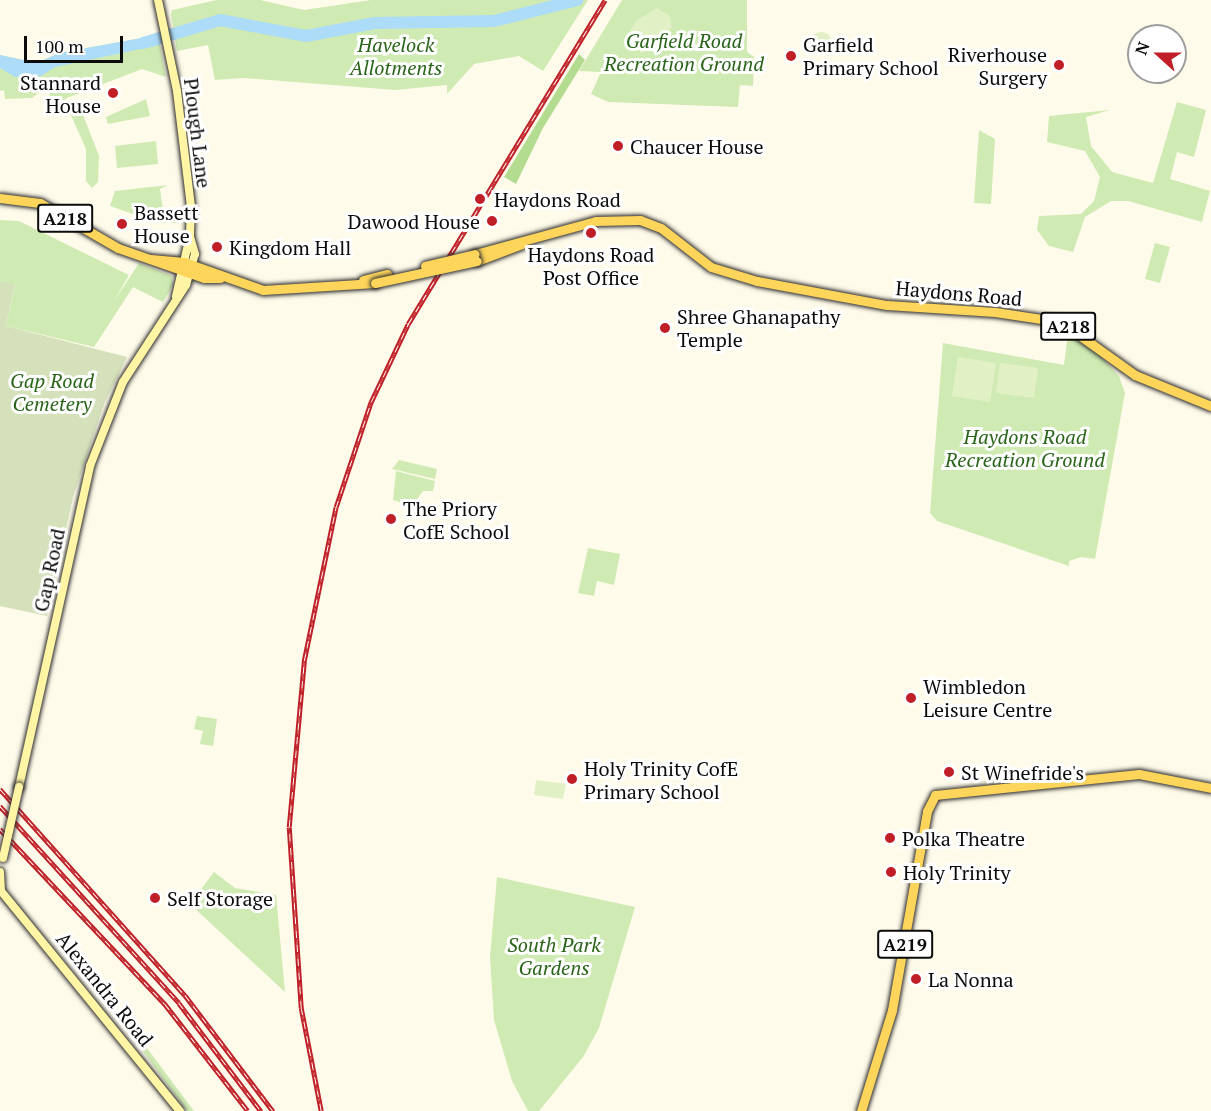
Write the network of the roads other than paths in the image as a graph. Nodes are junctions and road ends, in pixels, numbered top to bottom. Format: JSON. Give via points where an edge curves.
{"nodes":[{"id":1,"x":159,"y":0,"type":"edge"},
{"id":2,"x":0,"y":198,"type":"edge"},
{"id":3,"x":187,"y":268,"type":"junction"},
{"id":4,"x":1211,"y":406,"type":"edge"},
{"id":5,"x":1211,"y":788,"type":"edge"},
{"id":6,"x":0,"y":870,"type":"edge"},
{"id":7,"x":1,"y":891,"type":"edge"},
{"id":8,"x":180,"y":1111,"type":"edge"},
{"id":9,"x":861,"y":1111,"type":"edge"}],
"edges":[{"from":1,"to":3,"type":"main road","name":"Plough Lane","via":[[187,161],[190,236],[196,246]]},
{"from":2,"to":3,"type":"main road","number":"A218","via":[[40,203],[102,240]]},
{"from":3,"to":4,"type":"main road","name":"Haydons Road","number":"A218","bridge":true,"via":[[263,290],[355,283],[476,258],[596,221],[640,220],[661,228],[711,267],[757,281],[887,305],[995,312],[1062,322],[1135,375]]},
{"from":3,"to":6,"type":"main road","name":"Gap Road","bridge":true,"via":[[176,296],[123,382],[90,466]]},
{"from":5,"to":9,"type":"main road","number":"A219","via":[[1132,774],[935,795],[927,811],[892,1010]]},
{"from":6,"to":7,"type":"main road","name":"Gap Road"},
{"from":7,"to":8,"type":"main road","name":"Alexandra Road"}]}
